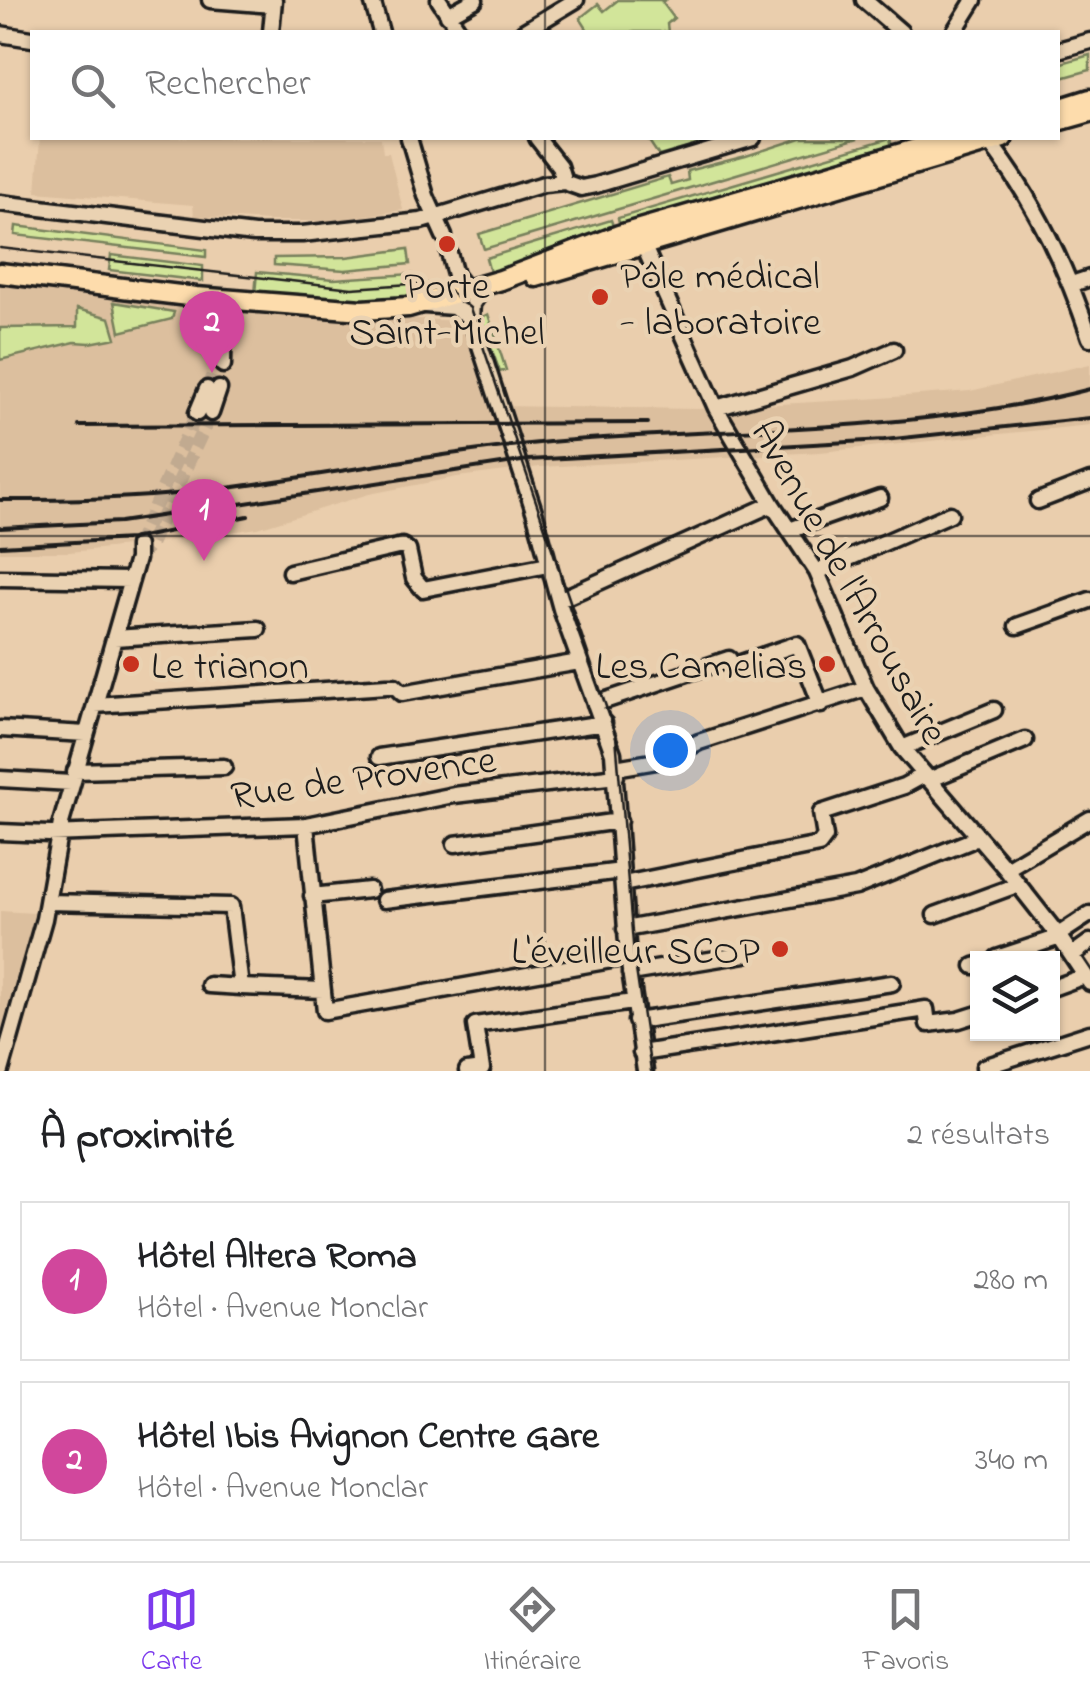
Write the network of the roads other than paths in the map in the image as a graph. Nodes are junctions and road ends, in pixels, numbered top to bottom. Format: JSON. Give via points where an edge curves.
{"nodes":[{"id":1,"x":210,"y":0,"type":"edge"},
{"id":2,"x":372,"y":0,"type":"edge"},
{"id":3,"x":439,"y":0,"type":"edge"},
{"id":4,"x":475,"y":0,"type":"edge"},
{"id":5,"x":576,"y":0,"type":"edge"},
{"id":6,"x":974,"y":0,"type":"edge"},
{"id":7,"x":274,"y":2,"type":"edge"},
{"id":8,"x":867,"y":2,"type":"edge"},
{"id":9,"x":448,"y":15,"type":"junction"},
{"id":10,"x":271,"y":30,"type":"edge"},
{"id":11,"x":380,"y":30,"type":"edge"},
{"id":12,"x":459,"y":30,"type":"edge"},
{"id":13,"x":526,"y":30,"type":"edge"},
{"id":14,"x":898,"y":30,"type":"edge"},
{"id":15,"x":955,"y":30,"type":"edge"},
{"id":16,"x":0,"y":34,"type":"edge"},
{"id":17,"x":30,"y":39,"type":"edge"},
{"id":18,"x":1090,"y":41,"type":"edge"},
{"id":19,"x":1060,"y":49,"type":"edge"},
{"id":20,"x":1090,"y":99,"type":"edge"},
{"id":21,"x":1070,"y":113,"type":"edge"},
{"id":22,"x":1090,"y":129,"type":"edge"},
{"id":23,"x":411,"y":140,"type":"edge"},
{"id":24,"x":540,"y":140,"type":"edge"},
{"id":25,"x":746,"y":140,"type":"edge"},
{"id":26,"x":944,"y":140,"type":"edge"},
{"id":27,"x":989,"y":140,"type":"edge"},
{"id":28,"x":994,"y":140,"type":"edge"},
{"id":29,"x":564,"y":182,"type":"junction"},
{"id":30,"x":0,"y":202,"type":"edge"},
{"id":31,"x":437,"y":217,"type":"junction"},
{"id":32,"x":444,"y":236,"type":"dead end"},
{"id":33,"x":639,"y":236,"type":"junction"},
{"id":34,"x":450,"y":252,"type":"dead end"},
{"id":35,"x":0,"y":273,"type":"edge"},
{"id":36,"x":1090,"y":278,"type":"edge"},
{"id":37,"x":1072,"y":284,"type":"junction"},
{"id":38,"x":477,"y":289,"type":"junction"},
{"id":39,"x":224,"y":299,"type":"junction"},
{"id":40,"x":420,"y":304,"type":"junction"},
{"id":41,"x":471,"y":318,"type":"junction"},
{"id":42,"x":1090,"y":338,"type":"edge"},
{"id":43,"x":894,"y":350,"type":"dead end"},
{"id":44,"x":220,"y":360,"type":"tunnel mouth"},
{"id":45,"x":213,"y":390,"type":"tunnel mouth"},
{"id":46,"x":716,"y":408,"type":"junction"},
{"id":47,"x":204,"y":413,"type":"tunnel mouth"},
{"id":48,"x":1090,"y":481,"type":"edge"},
{"id":49,"x":880,"y":498,"type":"dead end"},
{"id":50,"x":1038,"y":501,"type":"dead end"},
{"id":51,"x":772,"y":504,"type":"junction"},
{"id":52,"x":950,"y":514,"type":"dead end"},
{"id":53,"x":792,"y":529,"type":"junction"},
{"id":54,"x":137,"y":552,"type":"tunnel mouth"},
{"id":55,"x":548,"y":565,"type":"junction"},
{"id":56,"x":290,"y":572,"type":"dead end"},
{"id":57,"x":817,"y":572,"type":"junction"},
{"id":58,"x":0,"y":578,"type":"edge"},
{"id":59,"x":130,"y":580,"type":"junction"},
{"id":60,"x":558,"y":600,"type":"junction"},
{"id":61,"x":1090,"y":600,"type":"edge"},
{"id":62,"x":1017,"y":626,"type":"dead end"},
{"id":63,"x":258,"y":628,"type":"dead end"},
{"id":64,"x":114,"y":638,"type":"junction"},
{"id":65,"x":579,"y":662,"type":"junction"},
{"id":66,"x":866,"y":688,"type":"junction"},
{"id":67,"x":596,"y":704,"type":"junction"},
{"id":68,"x":95,"y":705,"type":"junction"},
{"id":69,"x":820,"y":706,"type":"junction"},
{"id":70,"x":994,"y":710,"type":"dead end"},
{"id":71,"x":604,"y":723,"type":"junction"},
{"id":72,"x":0,"y":729,"type":"edge"},
{"id":73,"x":86,"y":734,"type":"junction"},
{"id":74,"x":1025,"y":740,"type":"dead end"},
{"id":75,"x":902,"y":748,"type":"junction"},
{"id":76,"x":379,"y":757,"type":"dead end"},
{"id":77,"x":224,"y":767,"type":"dead end"},
{"id":78,"x":616,"y":772,"type":"junction"},
{"id":79,"x":73,"y":777,"type":"junction"},
{"id":80,"x":926,"y":778,"type":"junction"},
{"id":81,"x":0,"y":779,"type":"edge"},
{"id":82,"x":1090,"y":819,"type":"edge"},
{"id":83,"x":619,"y":820,"type":"junction"},
{"id":84,"x":306,"y":824,"type":"junction"},
{"id":85,"x":0,"y":832,"type":"edge"},
{"id":86,"x":58,"y":834,"type":"junction"},
{"id":87,"x":975,"y":835,"type":"junction"},
{"id":88,"x":456,"y":844,"type":"dead end"},
{"id":89,"x":1006,"y":869,"type":"junction"},
{"id":90,"x":622,"y":877,"type":"junction"},
{"id":91,"x":1017,"y":885,"type":"junction"},
{"id":92,"x":369,"y":890,"type":"dead end"},
{"id":93,"x":312,"y":896,"type":"junction"},
{"id":94,"x":384,"y":900,"type":"dead end"},
{"id":95,"x":47,"y":902,"type":"junction"},
{"id":96,"x":1090,"y":914,"type":"edge"},
{"id":97,"x":935,"y":915,"type":"dead end"},
{"id":98,"x":626,"y":929,"type":"junction"},
{"id":99,"x":1059,"y":936,"type":"junction"},
{"id":100,"x":1090,"y":942,"type":"edge"},
{"id":101,"x":1017,"y":951,"type":"edge"},
{"id":102,"x":746,"y":954,"type":"dead end"},
{"id":103,"x":1072,"y":955,"type":"junction"},
{"id":104,"x":628,"y":956,"type":"junction"},
{"id":105,"x":630,"y":973,"type":"junction"},
{"id":106,"x":1088,"y":979,"type":"edge"},
{"id":107,"x":892,"y":983,"type":"dead end"},
{"id":108,"x":210,"y":985,"type":"dead end"},
{"id":109,"x":1060,"y":986,"type":"edge"},
{"id":110,"x":241,"y":987,"type":"junction"},
{"id":111,"x":323,"y":990,"type":"junction"},
{"id":112,"x":634,"y":1002,"type":"junction"},
{"id":113,"x":970,"y":1017,"type":"edge"},
{"id":114,"x":636,"y":1020,"type":"junction"},
{"id":115,"x":1090,"y":1033,"type":"edge"},
{"id":116,"x":641,"y":1052,"type":"junction"},
{"id":117,"x":3,"y":1053,"type":"edge"},
{"id":118,"x":984,"y":1067,"type":"dead end"},
{"id":119,"x":1,"y":1071,"type":"edge"},
{"id":120,"x":467,"y":1071,"type":"edge"},
{"id":121,"x":645,"y":1071,"type":"edge"}],
"edges":[{"from":1,"to":7,"type":"street"},
{"from":2,"to":11,"type":"street"},
{"from":3,"to":9,"type":"street"},
{"from":4,"to":9,"type":"street"},
{"from":5,"to":13,"type":"street"},
{"from":6,"to":15,"type":"street"},
{"from":7,"to":10,"type":"street"},
{"from":8,"to":14,"type":"street"},
{"from":9,"to":12,"type":"street"},
{"from":16,"to":17,"type":"street"},
{"from":18,"to":19,"type":"street"},
{"from":20,"to":21,"type":"main road"},
{"from":21,"to":22,"type":"street"},
{"from":23,"to":31,"type":"street"},
{"from":24,"to":29,"type":"street"},
{"from":25,"to":29,"type":"street","via":[[596,185]]},
{"from":26,"to":33,"type":"main road"},
{"from":27,"to":33,"type":"main road"},
{"from":28,"to":37,"type":"street"},
{"from":29,"to":31,"type":"street"},
{"from":30,"to":31,"type":"street","via":[[254,234]]},
{"from":31,"to":32,"type":"street"},
{"from":33,"to":38,"type":"main road","via":[[568,252]]},
{"from":33,"to":46,"type":"street","name":"Avenue de l'Arrousaire"},
{"from":34,"to":38,"type":"street","via":[[456,276]]},
{"from":35,"to":39,"type":"main road"},
{"from":36,"to":37,"type":"street"},
{"from":37,"to":42,"type":"street"},
{"from":38,"to":40,"type":"main road"},
{"from":38,"to":41,"type":"street"},
{"from":39,"to":40,"type":"main road","via":[[362,310]]},
{"from":39,"to":44,"type":"street"},
{"from":40,"to":41,"type":"street","via":[[454,307]]},
{"from":41,"to":55,"type":"street"},
{"from":43,"to":46,"type":"street"},
{"from":45,"to":47,"type":"street"},
{"from":46,"to":51,"type":"street","name":"Avenue de l'Arrousaire"},
{"from":48,"to":50,"type":"street"},
{"from":49,"to":53,"type":"street"},
{"from":51,"to":53,"type":"street","name":"Avenue de l'Arrousaire"},
{"from":51,"to":60,"type":"street"},
{"from":52,"to":57,"type":"street"},
{"from":53,"to":57,"type":"street","name":"Avenue de l'Arrousaire"},
{"from":54,"to":59,"type":"street"},
{"from":55,"to":56,"type":"street","via":[[423,589],[402,546]]},
{"from":55,"to":60,"type":"street"},
{"from":57,"to":66,"type":"street","name":"Avenue de l'Arrousaire"},
{"from":58,"to":59,"type":"street"},
{"from":59,"to":64,"type":"street"},
{"from":60,"to":65,"type":"street"},
{"from":61,"to":62,"type":"street"},
{"from":63,"to":64,"type":"street"},
{"from":64,"to":68,"type":"street"},
{"from":65,"to":67,"type":"street"},
{"from":65,"to":68,"type":"street","via":[[402,693],[388,686]]},
{"from":66,"to":69,"type":"street","name":"Rue de Provence"},
{"from":66,"to":75,"type":"street","name":"Avenue de l'Arrousaire"},
{"from":67,"to":69,"type":"street","via":[[797,644]]},
{"from":67,"to":71,"type":"street"},
{"from":68,"to":73,"type":"street"},
{"from":69,"to":78,"type":"street","name":"Rue de Provence"},
{"from":70,"to":75,"type":"street"},
{"from":71,"to":76,"type":"street"},
{"from":71,"to":78,"type":"street"},
{"from":72,"to":73,"type":"street"},
{"from":73,"to":79,"type":"street"},
{"from":74,"to":80,"type":"street"},
{"from":75,"to":80,"type":"street","name":"Avenue de l'Arrousaire"},
{"from":77,"to":79,"type":"street"},
{"from":78,"to":83,"type":"street"},
{"from":78,"to":84,"type":"street","name":"Rue de Provence"},
{"from":79,"to":81,"type":"street"},
{"from":79,"to":86,"type":"street"},
{"from":80,"to":87,"type":"street","name":"Avenue de l'Arrousaire"},
{"from":80,"to":90,"type":"street","via":[[821,813],[825,837],[819,845]]},
{"from":82,"to":89,"type":"street"},
{"from":83,"to":88,"type":"street"},
{"from":83,"to":90,"type":"street"},
{"from":84,"to":86,"type":"street","name":"Rue de Provence"},
{"from":84,"to":93,"type":"street"},
{"from":85,"to":86,"type":"street","name":"Rue de Provence"},
{"from":86,"to":95,"type":"street"},
{"from":87,"to":89,"type":"street","name":"Avenue de l'Arrousaire"},
{"from":87,"to":98,"type":"street","via":[[856,887]]},
{"from":89,"to":91,"type":"street","name":"Avenue de l'Arrousaire"},
{"from":90,"to":94,"type":"street"},
{"from":90,"to":98,"type":"street"},
{"from":91,"to":97,"type":"street"},
{"from":91,"to":99,"type":"street","name":"Avenue de l'Arrousaire"},
{"from":92,"to":93,"type":"street"},
{"from":93,"to":111,"type":"street"},
{"from":95,"to":110,"type":"street","via":[[231,906]]},
{"from":95,"to":117,"type":"street"},
{"from":96,"to":99,"type":"street"},
{"from":98,"to":104,"type":"street"},
{"from":99,"to":101,"type":"street"},
{"from":99,"to":103,"type":"street","name":"Avenue de l'Arrousaire"},
{"from":100,"to":103,"type":"street"},
{"from":102,"to":105,"type":"street"},
{"from":103,"to":106,"type":"street","name":"Avenue de l'Arrousaire"},
{"from":104,"to":105,"type":"street"},
{"from":104,"to":111,"type":"street","via":[[325,1011]]},
{"from":105,"to":112,"type":"street"},
{"from":106,"to":109,"type":"street"},
{"from":107,"to":114,"type":"street"},
{"from":108,"to":110,"type":"street"},
{"from":110,"to":111,"type":"street"},
{"from":112,"to":114,"type":"street"},
{"from":112,"to":120,"type":"street","via":[[475,1025],[482,1069]]},
{"from":113,"to":116,"type":"street","via":[[928,1024],[926,1009]]},
{"from":114,"to":116,"type":"street"},
{"from":115,"to":118,"type":"street"},
{"from":116,"to":121,"type":"street"},
{"from":117,"to":119,"type":"street"}]}
